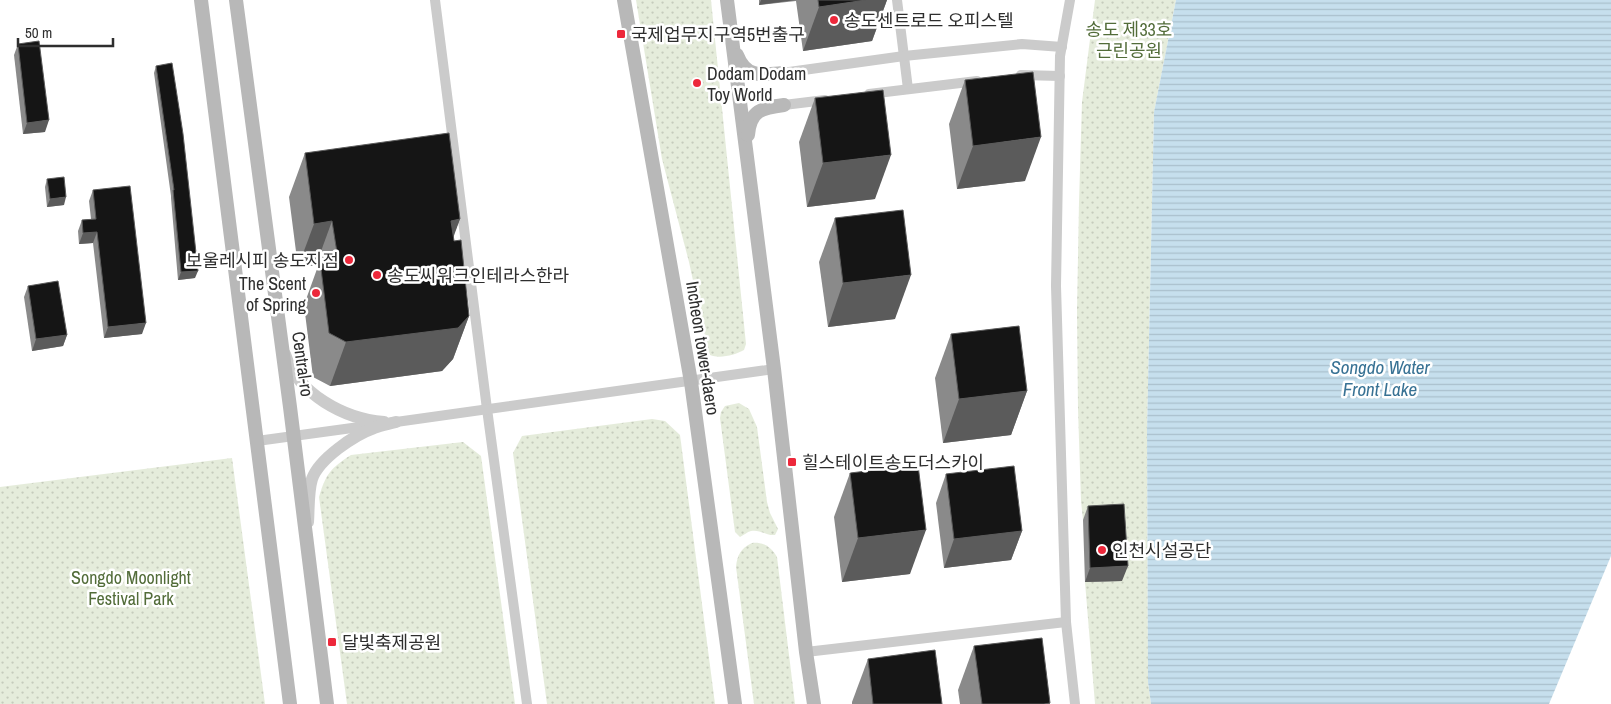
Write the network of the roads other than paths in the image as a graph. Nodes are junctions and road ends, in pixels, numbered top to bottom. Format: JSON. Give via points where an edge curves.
{"nodes":[{"id":1,"x":202,"y":0,"type":"edge"},
{"id":2,"x":236,"y":0,"type":"edge"},
{"id":3,"x":435,"y":0,"type":"edge"},
{"id":4,"x":624,"y":0,"type":"edge"},
{"id":5,"x":727,"y":0,"type":"edge"},
{"id":6,"x":897,"y":0,"type":"edge"},
{"id":7,"x":1070,"y":0,"type":"edge"},
{"id":8,"x":733,"y":45,"type":"junction"},
{"id":9,"x":1062,"y":47,"type":"junction"},
{"id":10,"x":904,"y":56,"type":"junction"},
{"id":11,"x":782,"y":73,"type":"joint"},
{"id":12,"x":1016,"y":76,"type":"edge"},
{"id":13,"x":1060,"y":76,"type":"junction"},
{"id":14,"x":986,"y":79,"type":"edge"},
{"id":15,"x":908,"y":89,"type":"junction"},
{"id":16,"x":857,"y":96,"type":"edge"},
{"id":17,"x":838,"y":98,"type":"edge"},
{"id":18,"x":784,"y":105,"type":"joint"},
{"id":19,"x":747,"y":149,"type":"junction"},
{"id":20,"x":282,"y":345,"type":"junction"},
{"id":21,"x":774,"y":369,"type":"junction"},
{"id":22,"x":691,"y":382,"type":"junction"},
{"id":23,"x":487,"y":409,"type":"junction"},
{"id":24,"x":393,"y":422,"type":"junction"},
{"id":25,"x":294,"y":436,"type":"junction"},
{"id":26,"x":257,"y":441,"type":"junction"},
{"id":27,"x":308,"y":547,"type":"junction"},
{"id":28,"x":1066,"y":622,"type":"junction"},
{"id":29,"x":806,"y":652,"type":"junction"},
{"id":30,"x":290,"y":704,"type":"edge"},
{"id":31,"x":327,"y":704,"type":"edge"},
{"id":32,"x":527,"y":704,"type":"edge"},
{"id":33,"x":735,"y":704,"type":"edge"},
{"id":34,"x":814,"y":704,"type":"edge"},
{"id":35,"x":1075,"y":704,"type":"edge"}],
"edges":[{"from":1,"to":26,"type":"main road"},
{"from":2,"to":20,"type":"main road","name":"Central-ro"},
{"from":3,"to":23,"type":"street"},
{"from":4,"to":22,"type":"main road","name":"Incheon tower-daero"},
{"from":5,"to":8,"type":"main road"},
{"from":6,"to":10,"type":"street"},
{"from":7,"to":9,"type":"street"},
{"from":8,"to":11,"type":"main road","via":[[746,69],[761,75]]},
{"from":8,"to":19,"type":"main road"},
{"from":9,"to":10,"type":"street","via":[[1022,44]]},
{"from":9,"to":13,"type":"street"},
{"from":10,"to":11,"type":"street"},
{"from":10,"to":15,"type":"street"},
{"from":12,"to":13,"type":"street"},
{"from":13,"to":28,"type":"street","via":[[1056,286]]},
{"from":14,"to":15,"type":"street"},
{"from":15,"to":16,"type":"street"},
{"from":17,"to":18,"type":"street"},
{"from":18,"to":19,"type":"main road","via":[[766,107],[757,112],[748,128]]},
{"from":19,"to":21,"type":"main road"},
{"from":20,"to":24,"type":"street","via":[[287,361],[310,393],[363,419]]},
{"from":20,"to":25,"type":"main road","name":"Central-ro"},
{"from":21,"to":22,"type":"street"},
{"from":21,"to":29,"type":"main road"},
{"from":22,"to":23,"type":"street"},
{"from":22,"to":33,"type":"main road","name":"Incheon tower-daero"},
{"from":23,"to":24,"type":"street"},
{"from":23,"to":32,"type":"street"},
{"from":24,"to":25,"type":"street"},
{"from":24,"to":27,"type":"street","via":[[361,434],[336,450],[317,468],[310,486]]},
{"from":25,"to":26,"type":"street"},
{"from":25,"to":27,"type":"main road","name":"Central-ro"},
{"from":26,"to":30,"type":"main road"},
{"from":27,"to":31,"type":"main road","name":"Central-ro"},
{"from":28,"to":29,"type":"street"},
{"from":28,"to":35,"type":"street"},
{"from":29,"to":34,"type":"main road"}]}
